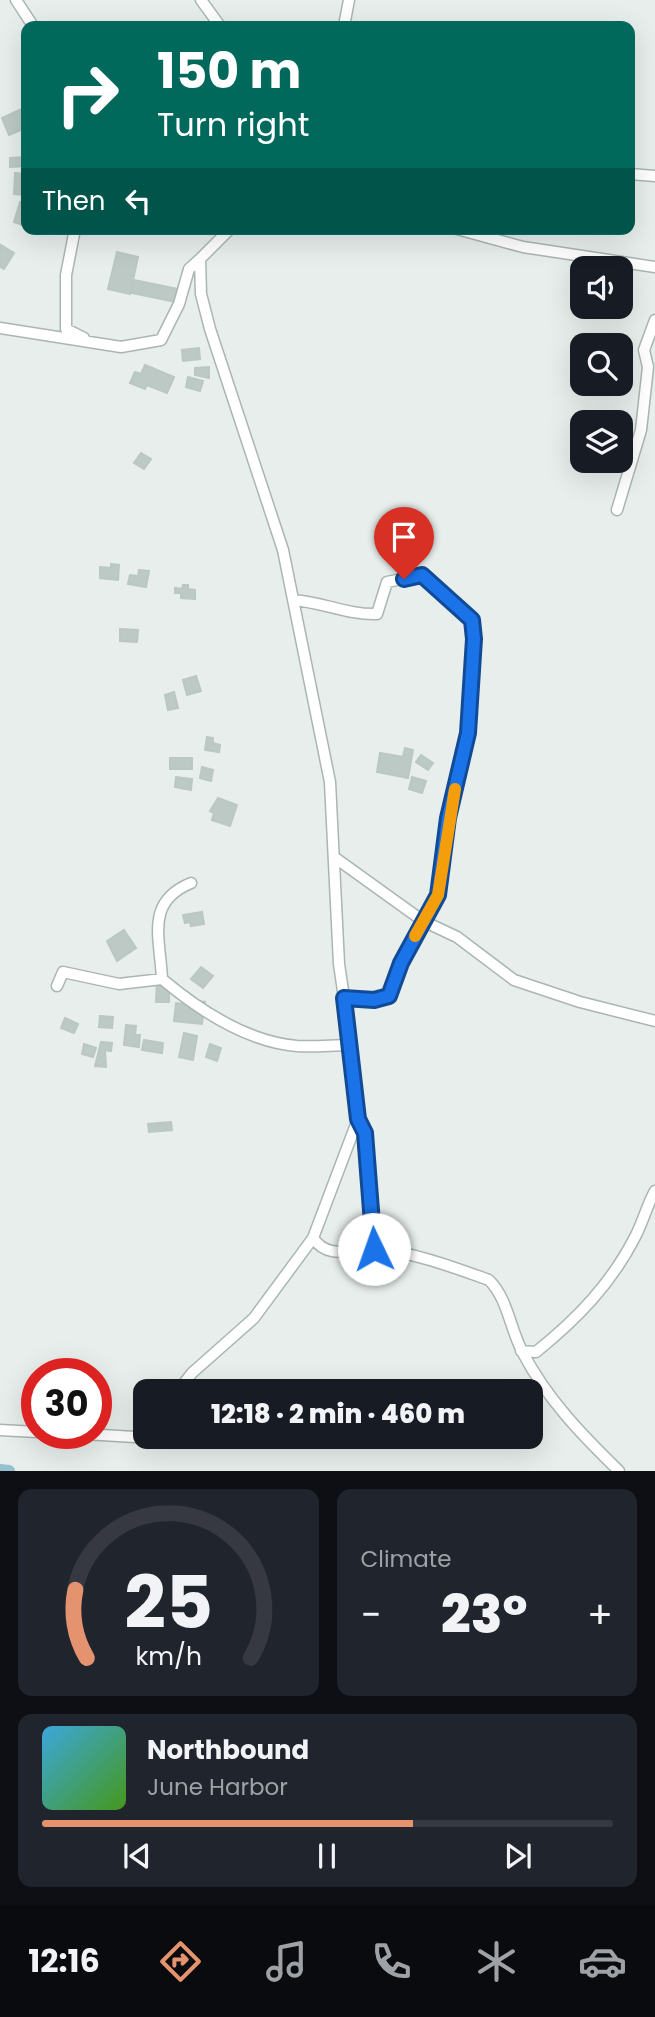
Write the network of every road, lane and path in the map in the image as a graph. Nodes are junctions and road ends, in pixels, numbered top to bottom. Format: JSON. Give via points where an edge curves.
{"nodes":[{"id":1,"x":16,"y":0,"type":"edge"},
{"id":2,"x":201,"y":0,"type":"edge"},
{"id":3,"x":349,"y":0,"type":"edge"},
{"id":4,"x":30,"y":21,"type":"edge"},
{"id":5,"x":216,"y":21,"type":"edge"},
{"id":6,"x":347,"y":21,"type":"edge"},
{"id":7,"x":635,"y":174,"type":"edge"},
{"id":8,"x":655,"y":176,"type":"edge"},
{"id":9,"x":74,"y":235,"type":"edge"},
{"id":10,"x":224,"y":235,"type":"edge"},
{"id":11,"x":479,"y":235,"type":"edge"},
{"id":12,"x":200,"y":259,"type":"junction"},
{"id":13,"x":655,"y":267,"type":"edge"},
{"id":14,"x":655,"y":320,"type":"edge"},
{"id":15,"x":1,"y":326,"type":"edge"},
{"id":16,"x":87,"y":340,"type":"junction"},
{"id":17,"x":617,"y":510,"type":"dead end"},
{"id":18,"x":293,"y":600,"type":"junction"},
{"id":19,"x":334,"y":857,"type":"junction"},
{"id":20,"x":191,"y":883,"type":"dead end"},
{"id":21,"x":423,"y":921,"type":"junction"},
{"id":22,"x":162,"y":979,"type":"junction"},
{"id":23,"x":57,"y":986,"type":"dead end"},
{"id":24,"x":344,"y":998,"type":"junction"},
{"id":25,"x":655,"y":1021,"type":"edge"},
{"id":26,"x":351,"y":1045,"type":"junction"},
{"id":27,"x":358,"y":1119,"type":"junction"},
{"id":28,"x":655,"y":1191,"type":"edge"},
{"id":29,"x":313,"y":1238,"type":"junction"},
{"id":30,"x":374,"y":1249,"type":"junction"},
{"id":31,"x":521,"y":1351,"type":"junction"},
{"id":32,"x":187,"y":1379,"type":"edge"},
{"id":33,"x":0,"y":1430,"type":"edge"},
{"id":34,"x":21,"y":1431,"type":"edge"},
{"id":35,"x":112,"y":1436,"type":"edge"},
{"id":36,"x":133,"y":1437,"type":"edge"},
{"id":37,"x":619,"y":1471,"type":"edge"}],
"edges":[{"from":1,"to":4,"type":"street"},
{"from":2,"to":5,"type":"street"},
{"from":3,"to":6,"type":"street"},
{"from":7,"to":8,"type":"street"},
{"from":9,"to":16,"type":"street","via":[[66,275],[66,329]]},
{"from":10,"to":12,"type":"street"},
{"from":11,"to":13,"type":"street","via":[[523,247]]},
{"from":12,"to":16,"type":"street","via":[[189,269],[161,340],[121,347]]},
{"from":12,"to":18,"type":"street","via":[[209,329],[283,550]]},
{"from":14,"to":17,"type":"street","via":[[644,350],[648,367],[641,430]]},
{"from":15,"to":16,"type":"street","via":[[62,340]]},
{"from":18,"to":19,"type":"street","via":[[330,782]]},
{"from":18,"to":21,"type":"street","via":[[318,602],[359,615],[377,614],[387,582],[422,575],[472,620],[468,733],[448,818],[438,895]]},
{"from":19,"to":21,"type":"street"},
{"from":19,"to":24,"type":"street"},
{"from":20,"to":22,"type":"street","via":[[172,891],[159,911]]},
{"from":21,"to":24,"type":"street","via":[[389,996]]},
{"from":21,"to":25,"type":"street","via":[[457,937],[514,980]]},
{"from":22,"to":23,"type":"street","via":[[119,984],[63,972]]},
{"from":22,"to":26,"type":"street","via":[[193,1003],[252,1036],[295,1046]]},
{"from":24,"to":26,"type":"street"},
{"from":26,"to":27,"type":"street"},
{"from":27,"to":29,"type":"street"},
{"from":27,"to":30,"type":"street","via":[[365,1133]]},
{"from":28,"to":31,"type":"street","via":[[610,1281],[574,1321],[536,1352]]},
{"from":29,"to":30,"type":"street","via":[[329,1252]]},
{"from":29,"to":32,"type":"street","via":[[254,1318]]},
{"from":30,"to":31,"type":"street","via":[[489,1280],[498,1289]]},
{"from":31,"to":37,"type":"street","via":[[577,1430]]},
{"from":33,"to":34,"type":"street"},
{"from":35,"to":36,"type":"street"}]}
